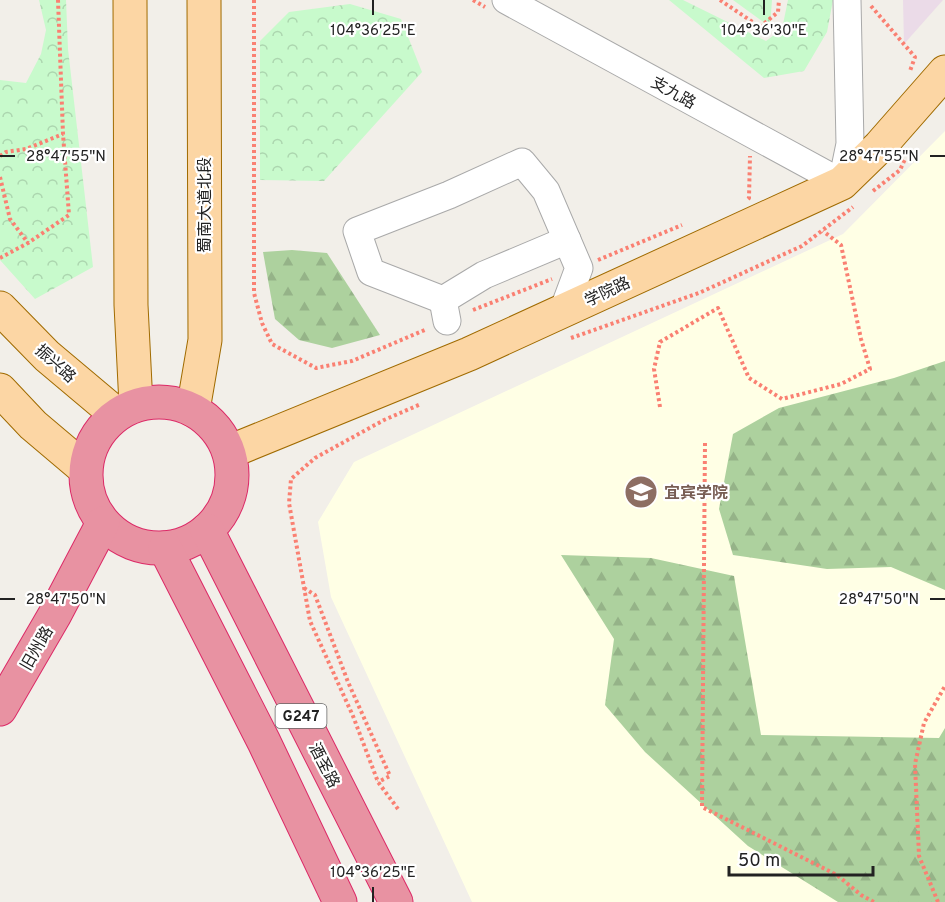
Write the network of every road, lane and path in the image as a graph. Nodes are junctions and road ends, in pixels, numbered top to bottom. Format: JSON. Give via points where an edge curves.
{"nodes":[{"id":1,"x":58,"y":0,"type":"edge"},
{"id":2,"x":130,"y":0,"type":"edge"},
{"id":3,"x":204,"y":0,"type":"edge"},
{"id":4,"x":254,"y":0,"type":"edge"},
{"id":5,"x":473,"y":0,"type":"edge"},
{"id":6,"x":720,"y":0,"type":"edge"},
{"id":7,"x":779,"y":0,"type":"edge"},
{"id":8,"x":857,"y":1,"type":"edge"},
{"id":9,"x":500,"y":6,"type":"edge"},
{"id":10,"x":945,"y":72,"type":"edge"},
{"id":11,"x":908,"y":76,"type":"dead end"},
{"id":12,"x":898,"y":125,"type":"junction"},
{"id":13,"x":63,"y":134,"type":"junction"},
{"id":14,"x":750,"y":155,"type":"dead end"},
{"id":15,"x":0,"y":156,"type":"edge"},
{"id":16,"x":0,"y":177,"type":"edge"},
{"id":17,"x":856,"y":193,"type":"junction"},
{"id":18,"x":739,"y":202,"type":"dead end"},
{"id":19,"x":686,"y":224,"type":"dead end"},
{"id":20,"x":823,"y":231,"type":"junction"},
{"id":21,"x":567,"y":240,"type":"junction"},
{"id":22,"x":28,"y":243,"type":"junction"},
{"id":23,"x":0,"y":258,"type":"edge"},
{"id":24,"x":579,"y":268,"type":"junction"},
{"id":25,"x":0,"y":308,"type":"edge"},
{"id":26,"x":445,"y":310,"type":"junction"},
{"id":27,"x":562,"y":326,"type":"junction"},
{"id":28,"x":0,"y":390,"type":"edge"},
{"id":29,"x":426,"y":402,"type":"dead end"},
{"id":30,"x":660,"y":407,"type":"dead end"},
{"id":31,"x":126,"y":410,"type":"junction"},
{"id":32,"x":193,"y":410,"type":"junction"},
{"id":33,"x":705,"y":443,"type":"dead end"},
{"id":34,"x":229,"y":452,"type":"junction"},
{"id":35,"x":85,"y":469,"type":"junction"},
{"id":36,"x":103,"y":523,"type":"junction"},
{"id":37,"x":207,"y":530,"type":"junction"},
{"id":38,"x":165,"y":548,"type":"junction"},
{"id":39,"x":304,"y":588,"type":"junction"},
{"id":40,"x":945,"y":686,"type":"edge"},
{"id":41,"x":0,"y":709,"type":"edge"},
{"id":42,"x":378,"y":782,"type":"junction"},
{"id":43,"x":398,"y":809,"type":"dead end"},
{"id":44,"x":340,"y":902,"type":"edge"},
{"id":45,"x":396,"y":902,"type":"edge"},
{"id":46,"x":874,"y":902,"type":"edge"},
{"id":47,"x":938,"y":902,"type":"edge"}],
"edges":[{"from":1,"to":13,"type":"path"},
{"from":2,"to":31,"type":"main road","via":[[131,305]]},
{"from":3,"to":32,"type":"main road","name":"蜀南大道北段","via":[[205,340]]},
{"from":4,"to":26,"type":"path","via":[[254,293],[272,344],[316,368],[352,362]]},
{"from":5,"to":9,"type":"path"},
{"from":6,"to":7,"type":"path","via":[[760,27],[778,12]]},
{"from":8,"to":11,"type":"path","via":[[915,57]]},
{"from":8,"to":17,"type":"street","via":[[850,144]]},
{"from":9,"to":17,"type":"street","name":"支九路"},
{"from":10,"to":12,"type":"main road","name":"学院路"},
{"from":12,"to":17,"type":"main road","name":"学院路","via":[[880,146]]},
{"from":12,"to":17,"type":"path","via":[[911,144],[900,170]]},
{"from":13,"to":15,"type":"path"},
{"from":13,"to":22,"type":"path","via":[[69,215]]},
{"from":14,"to":18,"type":"path","via":[[749,198]]},
{"from":16,"to":22,"type":"path","via":[[10,219]]},
{"from":17,"to":20,"type":"path","via":[[845,215]]},
{"from":17,"to":27,"type":"main road","name":"学院路"},
{"from":19,"to":24,"type":"path"},
{"from":20,"to":27,"type":"path","via":[[802,246],[699,293]]},
{"from":20,"to":30,"type":"path","via":[[841,245],[870,369],[841,384],[782,399],[749,378],[718,308],[660,342],[654,369]]},
{"from":21,"to":24,"type":"street"},
{"from":21,"to":26,"type":"street","via":[[484,275]]},
{"from":21,"to":26,"type":"street","via":[[546,191],[522,162],[357,231],[371,272]]},
{"from":22,"to":23,"type":"path"},
{"from":24,"to":26,"type":"path"},
{"from":24,"to":27,"type":"street"},
{"from":25,"to":31,"type":"main road","name":"振兴路","via":[[47,356]]},
{"from":27,"to":34,"type":"main road","name":"学院路","via":[[469,354]]},
{"from":28,"to":35,"type":"main road","via":[[33,425]]},
{"from":29,"to":39,"type":"path","via":[[315,458],[291,479],[289,503]]},
{"from":31,"to":32,"type":"highway","via":[[155,401]]},
{"from":31,"to":35,"type":"highway","via":[[101,429],[90,448]]},
{"from":32,"to":34,"type":"highway","via":[[221,435]]},
{"from":33,"to":46,"type":"path","via":[[702,807],[837,875]]},
{"from":34,"to":37,"type":"highway","via":[[233,473],[230,494],[221,514]]},
{"from":35,"to":36,"type":"highway","via":[[92,507]]},
{"from":36,"to":38,"type":"highway","via":[[121,538],[142,546]]},
{"from":36,"to":41,"type":"highway","name":"旧州路"},
{"from":37,"to":38,"type":"highway","via":[[188,542]]},
{"from":37,"to":45,"type":"highway","name":"酒圣路","number":"G247"},
{"from":38,"to":44,"type":"highway","number":"G247"},
{"from":39,"to":42,"type":"path","via":[[310,621]]},
{"from":39,"to":42,"type":"path","via":[[315,595],[390,776]]},
{"from":40,"to":47,"type":"path","via":[[924,723],[915,764],[919,856]]},
{"from":42,"to":43,"type":"path"}]}
